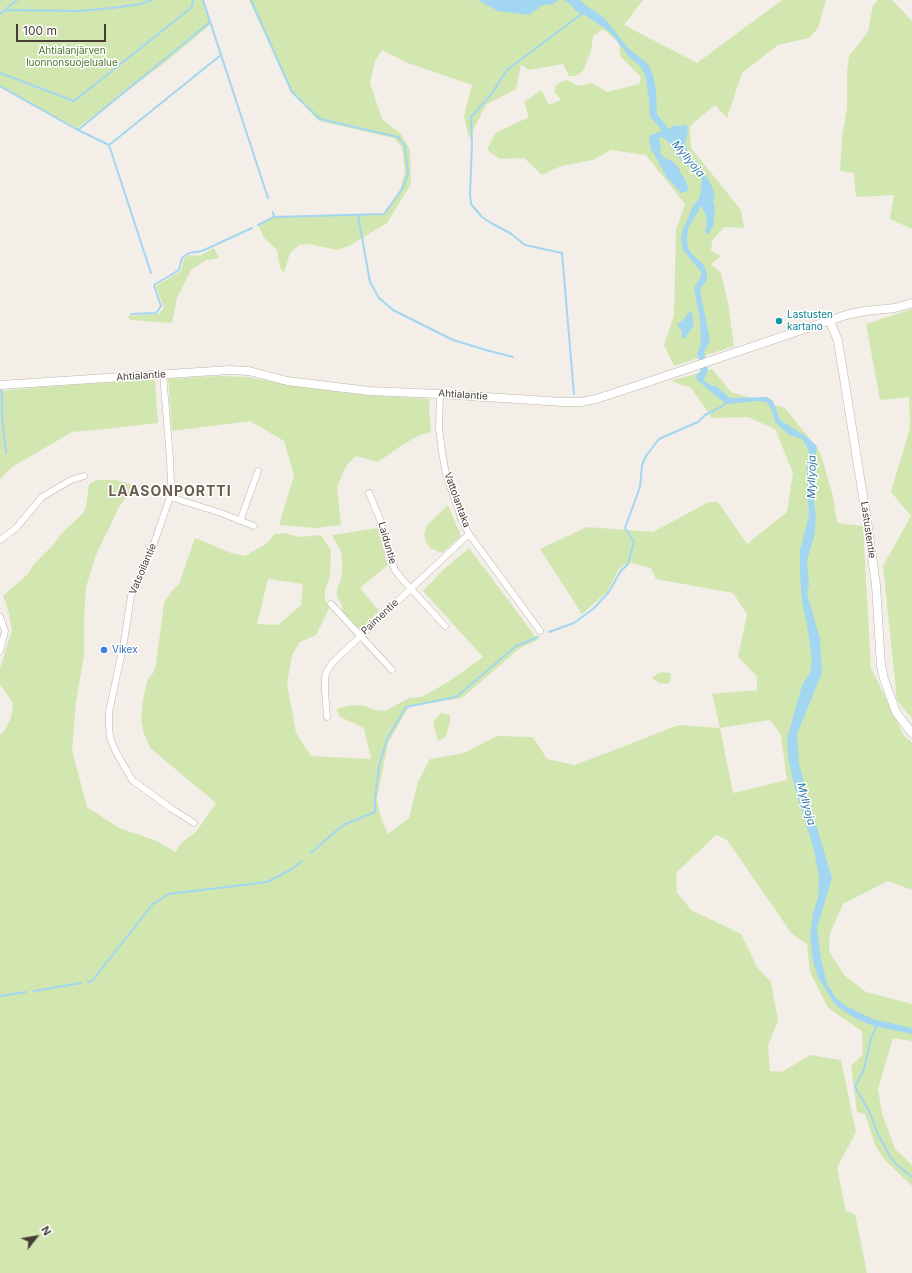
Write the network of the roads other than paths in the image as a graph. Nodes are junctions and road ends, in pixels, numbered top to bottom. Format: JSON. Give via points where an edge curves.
{"nodes":[{"id":1,"x":912,"y":303,"type":"edge"},
{"id":2,"x":830,"y":321,"type":"junction"},
{"id":3,"x":163,"y":374,"type":"junction"},
{"id":4,"x":0,"y":385,"type":"edge"},
{"id":5,"x":440,"y":394,"type":"junction"},
{"id":6,"x":258,"y":471,"type":"dead end"},
{"id":7,"x":84,"y":476,"type":"dead end"},
{"id":8,"x":369,"y":493,"type":"dead end"},
{"id":9,"x":170,"y":497,"type":"junction"},
{"id":10,"x":240,"y":520,"type":"junction"},
{"id":11,"x":254,"y":526,"type":"dead end"},
{"id":12,"x":469,"y":534,"type":"junction"},
{"id":13,"x":0,"y":540,"type":"edge"},
{"id":14,"x":410,"y":589,"type":"junction"},
{"id":15,"x":331,"y":604,"type":"dead end"},
{"id":16,"x":0,"y":617,"type":"edge"},
{"id":17,"x":445,"y":626,"type":"dead end"},
{"id":18,"x":540,"y":631,"type":"dead end"},
{"id":19,"x":360,"y":636,"type":"junction"},
{"id":20,"x":0,"y":651,"type":"edge"},
{"id":21,"x":392,"y":670,"type":"dead end"},
{"id":22,"x":327,"y":717,"type":"dead end"},
{"id":23,"x":912,"y":733,"type":"edge"},
{"id":24,"x":194,"y":823,"type":"dead end"}],
"edges":[{"from":1,"to":2,"type":"street","name":"Ahtialantie","via":[[856,313]]},
{"from":2,"to":5,"type":"street","name":"Ahtialantie","via":[[596,399],[580,402]]},
{"from":2,"to":23,"type":"street","name":"Lastustentie","via":[[838,341],[867,521],[876,585],[881,666],[896,712]]},
{"from":3,"to":4,"type":"street","name":"Ahtialantie"},
{"from":3,"to":5,"type":"street","name":"Ahtialantie","via":[[249,371],[287,381],[369,391]]},
{"from":3,"to":9,"type":"street","name":"Vatsoilantie","via":[[171,470]]},
{"from":5,"to":12,"type":"street","name":"Vattolantaka","via":[[440,428],[446,474]]},
{"from":6,"to":10,"type":"street"},
{"from":7,"to":13,"type":"street","via":[[71,480],[42,497],[16,528]]},
{"from":8,"to":14,"type":"street","name":"Laiduntie","via":[[381,522],[392,564]]},
{"from":9,"to":10,"type":"street"},
{"from":9,"to":24,"type":"street","name":"Vatsoilantie","via":[[153,546],[131,596],[108,725],[116,753],[132,780]]},
{"from":10,"to":11,"type":"street"},
{"from":12,"to":14,"type":"street","name":"Paimentie"},
{"from":12,"to":18,"type":"street","name":"Vattolantaka"},
{"from":14,"to":17,"type":"street","name":"Laiduntie"},
{"from":14,"to":19,"type":"street","name":"Paimentie"},
{"from":15,"to":19,"type":"street"},
{"from":16,"to":20,"type":"street","via":[[5,631]]},
{"from":19,"to":21,"type":"street"},
{"from":19,"to":22,"type":"street","name":"Paimentie","via":[[332,663],[326,673],[324,690]]}]}
